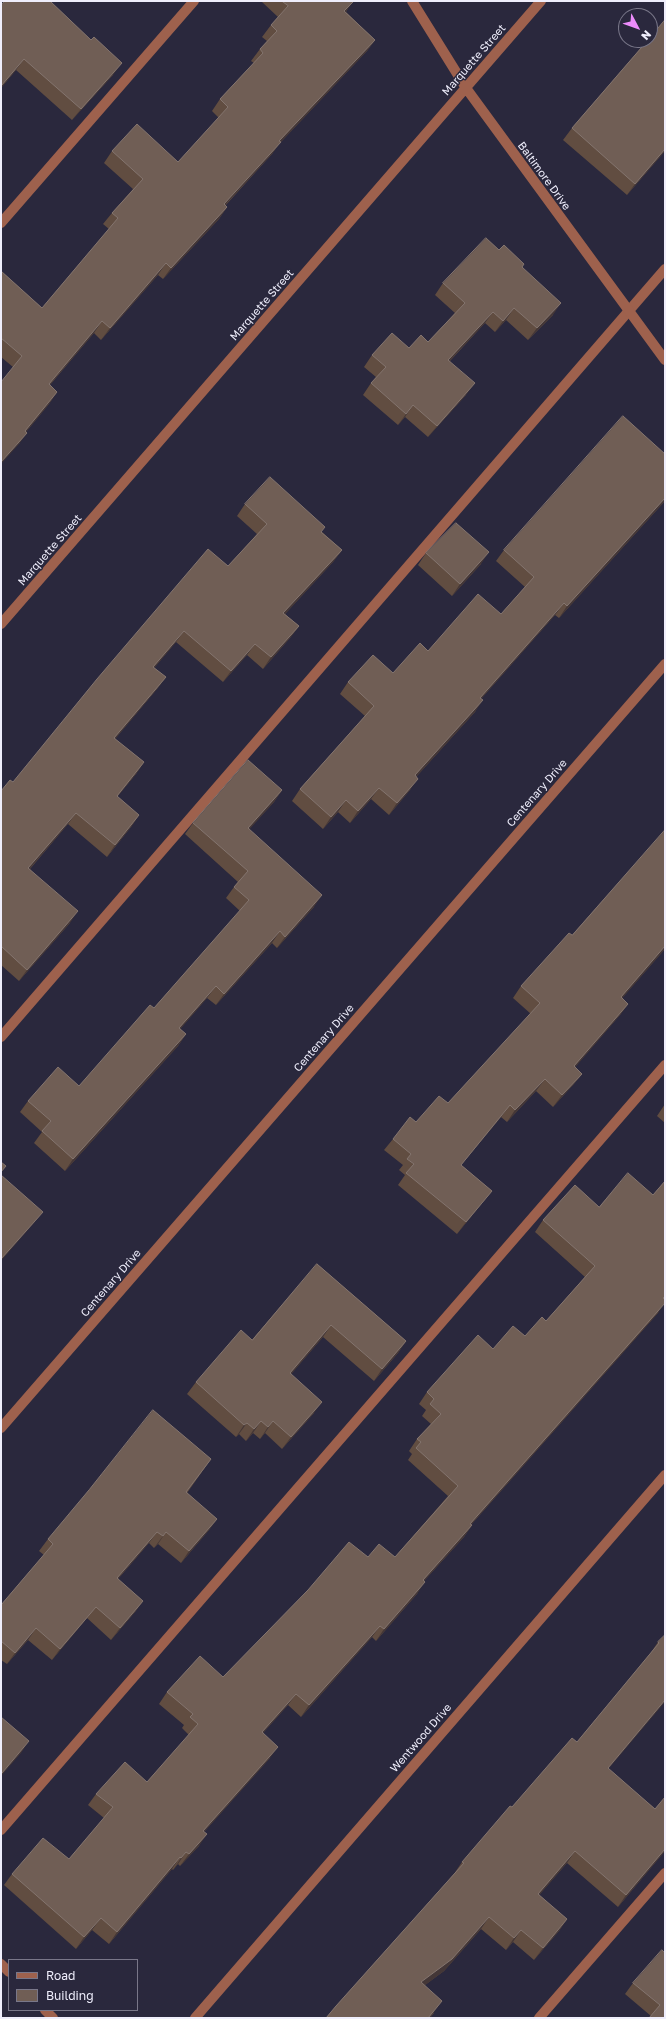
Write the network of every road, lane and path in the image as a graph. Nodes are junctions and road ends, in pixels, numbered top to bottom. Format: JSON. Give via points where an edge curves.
{"nodes":[{"id":1,"x":194,"y":1,"type":"edge"},
{"id":2,"x":412,"y":1,"type":"edge"},
{"id":3,"x":541,"y":1,"type":"edge"},
{"id":4,"x":466,"y":88,"type":"junction"},
{"id":5,"x":1,"y":223,"type":"edge"},
{"id":6,"x":665,"y":269,"type":"edge"},
{"id":7,"x":628,"y":312,"type":"junction"},
{"id":8,"x":665,"y":360,"type":"edge"},
{"id":9,"x":1,"y":624,"type":"edge"},
{"id":10,"x":665,"y":664,"type":"edge"},
{"id":11,"x":1,"y":1037,"type":"edge"},
{"id":12,"x":665,"y":1065,"type":"edge"},
{"id":13,"x":1,"y":1428,"type":"edge"},
{"id":14,"x":665,"y":1475,"type":"edge"},
{"id":15,"x":1,"y":1830,"type":"edge"},
{"id":16,"x":665,"y":1873,"type":"edge"},
{"id":17,"x":195,"y":2018,"type":"edge"},
{"id":18,"x":539,"y":2018,"type":"edge"}],
"edges":[{"from":1,"to":5,"type":"street"},
{"from":2,"to":4,"type":"street","name":"Baltimore Drive"},
{"from":3,"to":4,"type":"street","name":"Marquette Street"},
{"from":4,"to":7,"type":"street","name":"Baltimore Drive"},
{"from":4,"to":9,"type":"street","name":"Marquette Street"},
{"from":6,"to":7,"type":"street"},
{"from":7,"to":8,"type":"street","name":"Baltimore Drive"},
{"from":7,"to":11,"type":"street"},
{"from":10,"to":13,"type":"street","name":"Centenary Drive"},
{"from":12,"to":15,"type":"street"},
{"from":14,"to":17,"type":"street","name":"Wentwood Drive"},
{"from":16,"to":18,"type":"street"}]}
